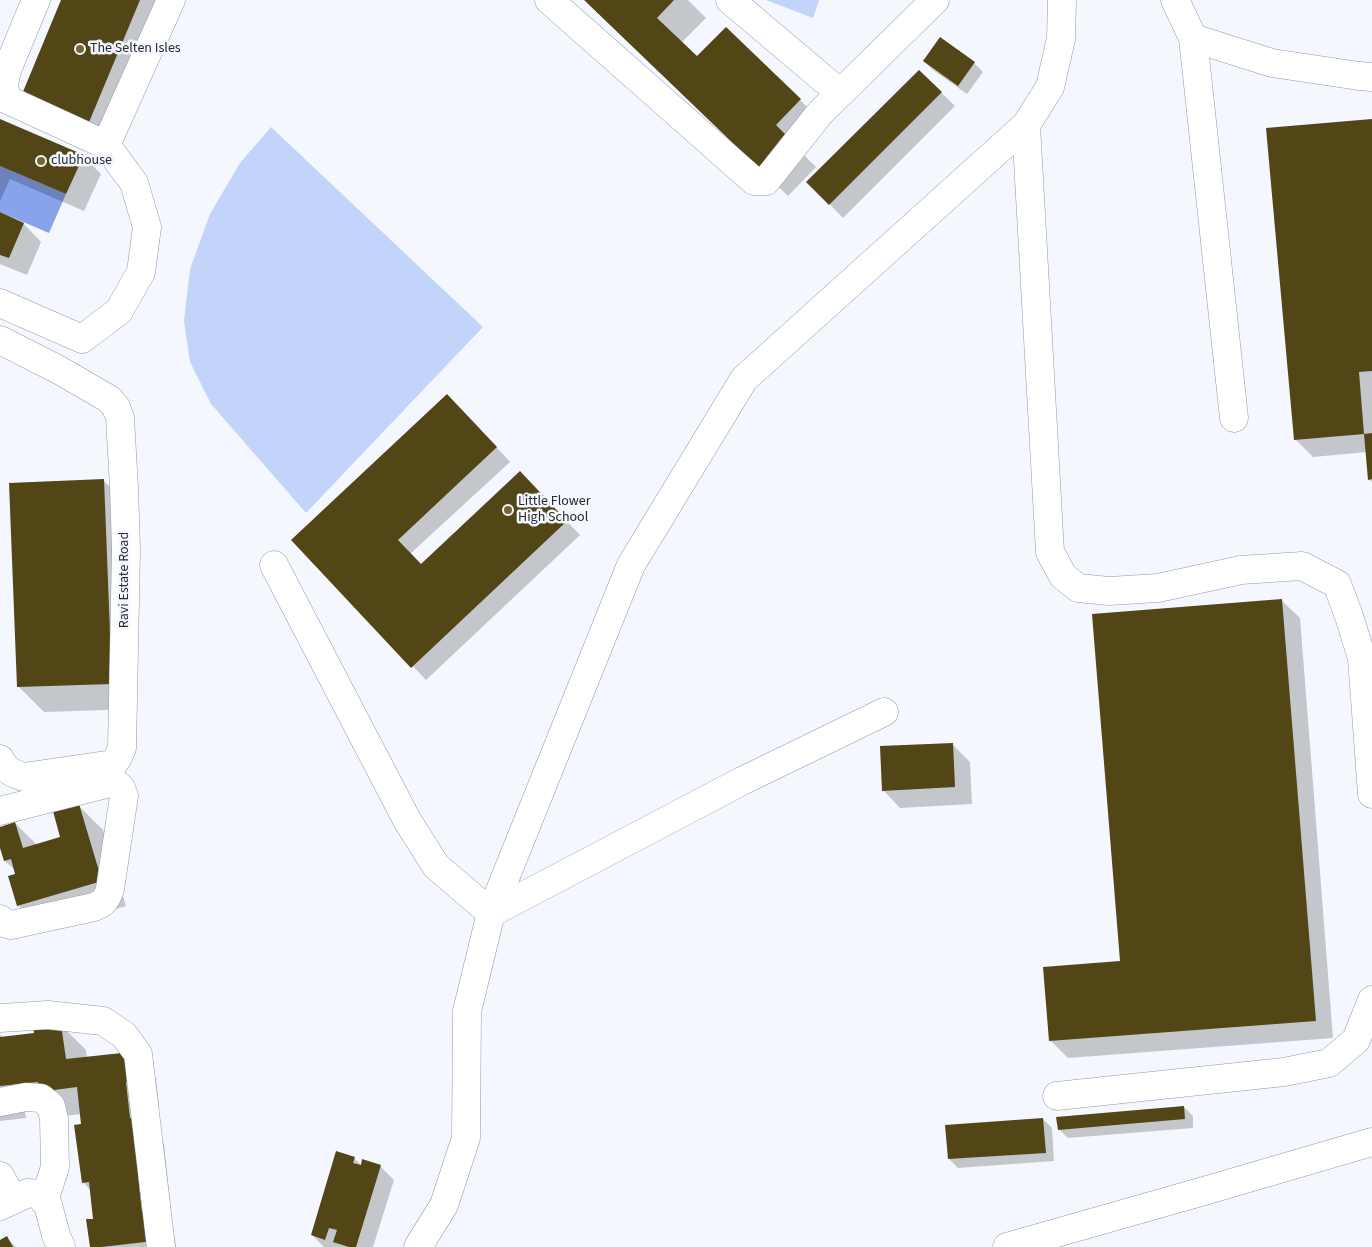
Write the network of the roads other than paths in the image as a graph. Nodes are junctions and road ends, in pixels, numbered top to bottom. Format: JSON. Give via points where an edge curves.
{"nodes":[{"id":1,"x":36,"y":0,"type":"edge"},
{"id":2,"x":171,"y":0,"type":"edge"},
{"id":3,"x":549,"y":0,"type":"edge"},
{"id":4,"x":730,"y":0,"type":"edge"},
{"id":5,"x":935,"y":0,"type":"edge"},
{"id":6,"x":1062,"y":0,"type":"edge"},
{"id":7,"x":1175,"y":0,"type":"edge"},
{"id":8,"x":1194,"y":38,"type":"junction"},
{"id":9,"x":1372,"y":77,"type":"edge"},
{"id":10,"x":840,"y":93,"type":"junction"},
{"id":11,"x":1026,"y":125,"type":"junction"},
{"id":12,"x":106,"y":145,"type":"junction"},
{"id":13,"x":0,"y":302,"type":"edge"},
{"id":14,"x":0,"y":340,"type":"edge"},
{"id":15,"x":1234,"y":418,"type":"dead end"},
{"id":16,"x":274,"y":565,"type":"dead end"},
{"id":17,"x":884,"y":712,"type":"dead end"},
{"id":18,"x":0,"y":759,"type":"edge"},
{"id":19,"x":1372,"y":794,"type":"edge"},
{"id":20,"x":0,"y":811,"type":"edge"},
{"id":21,"x":490,"y":913,"type":"junction"},
{"id":22,"x":0,"y":918,"type":"edge"},
{"id":23,"x":1372,"y":1000,"type":"edge"},
{"id":24,"x":0,"y":1018,"type":"edge"},
{"id":25,"x":1057,"y":1096,"type":"dead end"},
{"id":26,"x":0,"y":1102,"type":"edge"},
{"id":27,"x":1372,"y":1142,"type":"edge"},
{"id":28,"x":0,"y":1176,"type":"edge"},
{"id":29,"x":44,"y":1201,"type":"junction"},
{"id":30,"x":6,"y":1203,"type":"edge"},
{"id":31,"x":61,"y":1247,"type":"edge"},
{"id":32,"x":161,"y":1247,"type":"edge"},
{"id":33,"x":418,"y":1247,"type":"edge"},
{"id":34,"x":1007,"y":1247,"type":"edge"}],
"edges":[{"from":1,"to":12,"type":"street","via":[[7,70],[4,84],[6,99]]},
{"from":2,"to":12,"type":"street"},
{"from":3,"to":10,"type":"street","via":[[754,181],[766,181]]},
{"from":4,"to":10,"type":"street"},
{"from":5,"to":10,"type":"street"},
{"from":6,"to":11,"type":"street","via":[[1061,39],[1050,87]]},
{"from":7,"to":8,"type":"street"},
{"from":8,"to":9,"type":"street","via":[[1272,63]]},
{"from":8,"to":15,"type":"street"},
{"from":11,"to":19,"type":"street","via":[[1050,552],[1063,576],[1078,588],[1102,591],[1158,588],[1241,570],[1302,566],[1337,584],[1362,658]]},
{"from":11,"to":21,"type":"street","via":[[744,378],[631,565]]},
{"from":12,"to":13,"type":"street","via":[[134,183],[146,227],[141,272],[119,311],[82,339]]},
{"from":14,"to":18,"type":"street","name":"Ravi Estate Road","via":[[59,370],[109,399],[116,407],[120,418],[126,550],[122,748],[118,757],[113,764],[24,777],[4,768]]},
{"from":16,"to":21,"type":"street","via":[[408,820],[436,866]]},
{"from":17,"to":21,"type":"street","via":[[742,781]]},
{"from":20,"to":22,"type":"street","via":[[114,782],[124,796],[110,888],[103,904],[11,925]]},
{"from":21,"to":33,"type":"street","via":[[467,1011],[466,1138],[444,1206]]},
{"from":23,"to":25,"type":"street","via":[[1356,1040],[1329,1062],[1284,1072]]},
{"from":24,"to":32,"type":"street","via":[[48,1015],[103,1021],[124,1035],[138,1054]]},
{"from":26,"to":29,"type":"street","via":[[41,1098],[51,1106],[56,1166]]},
{"from":27,"to":34,"type":"street"},
{"from":28,"to":30,"type":"street"},
{"from":29,"to":30,"type":"street","via":[[38,1194],[28,1193]]},
{"from":29,"to":31,"type":"street"}]}
